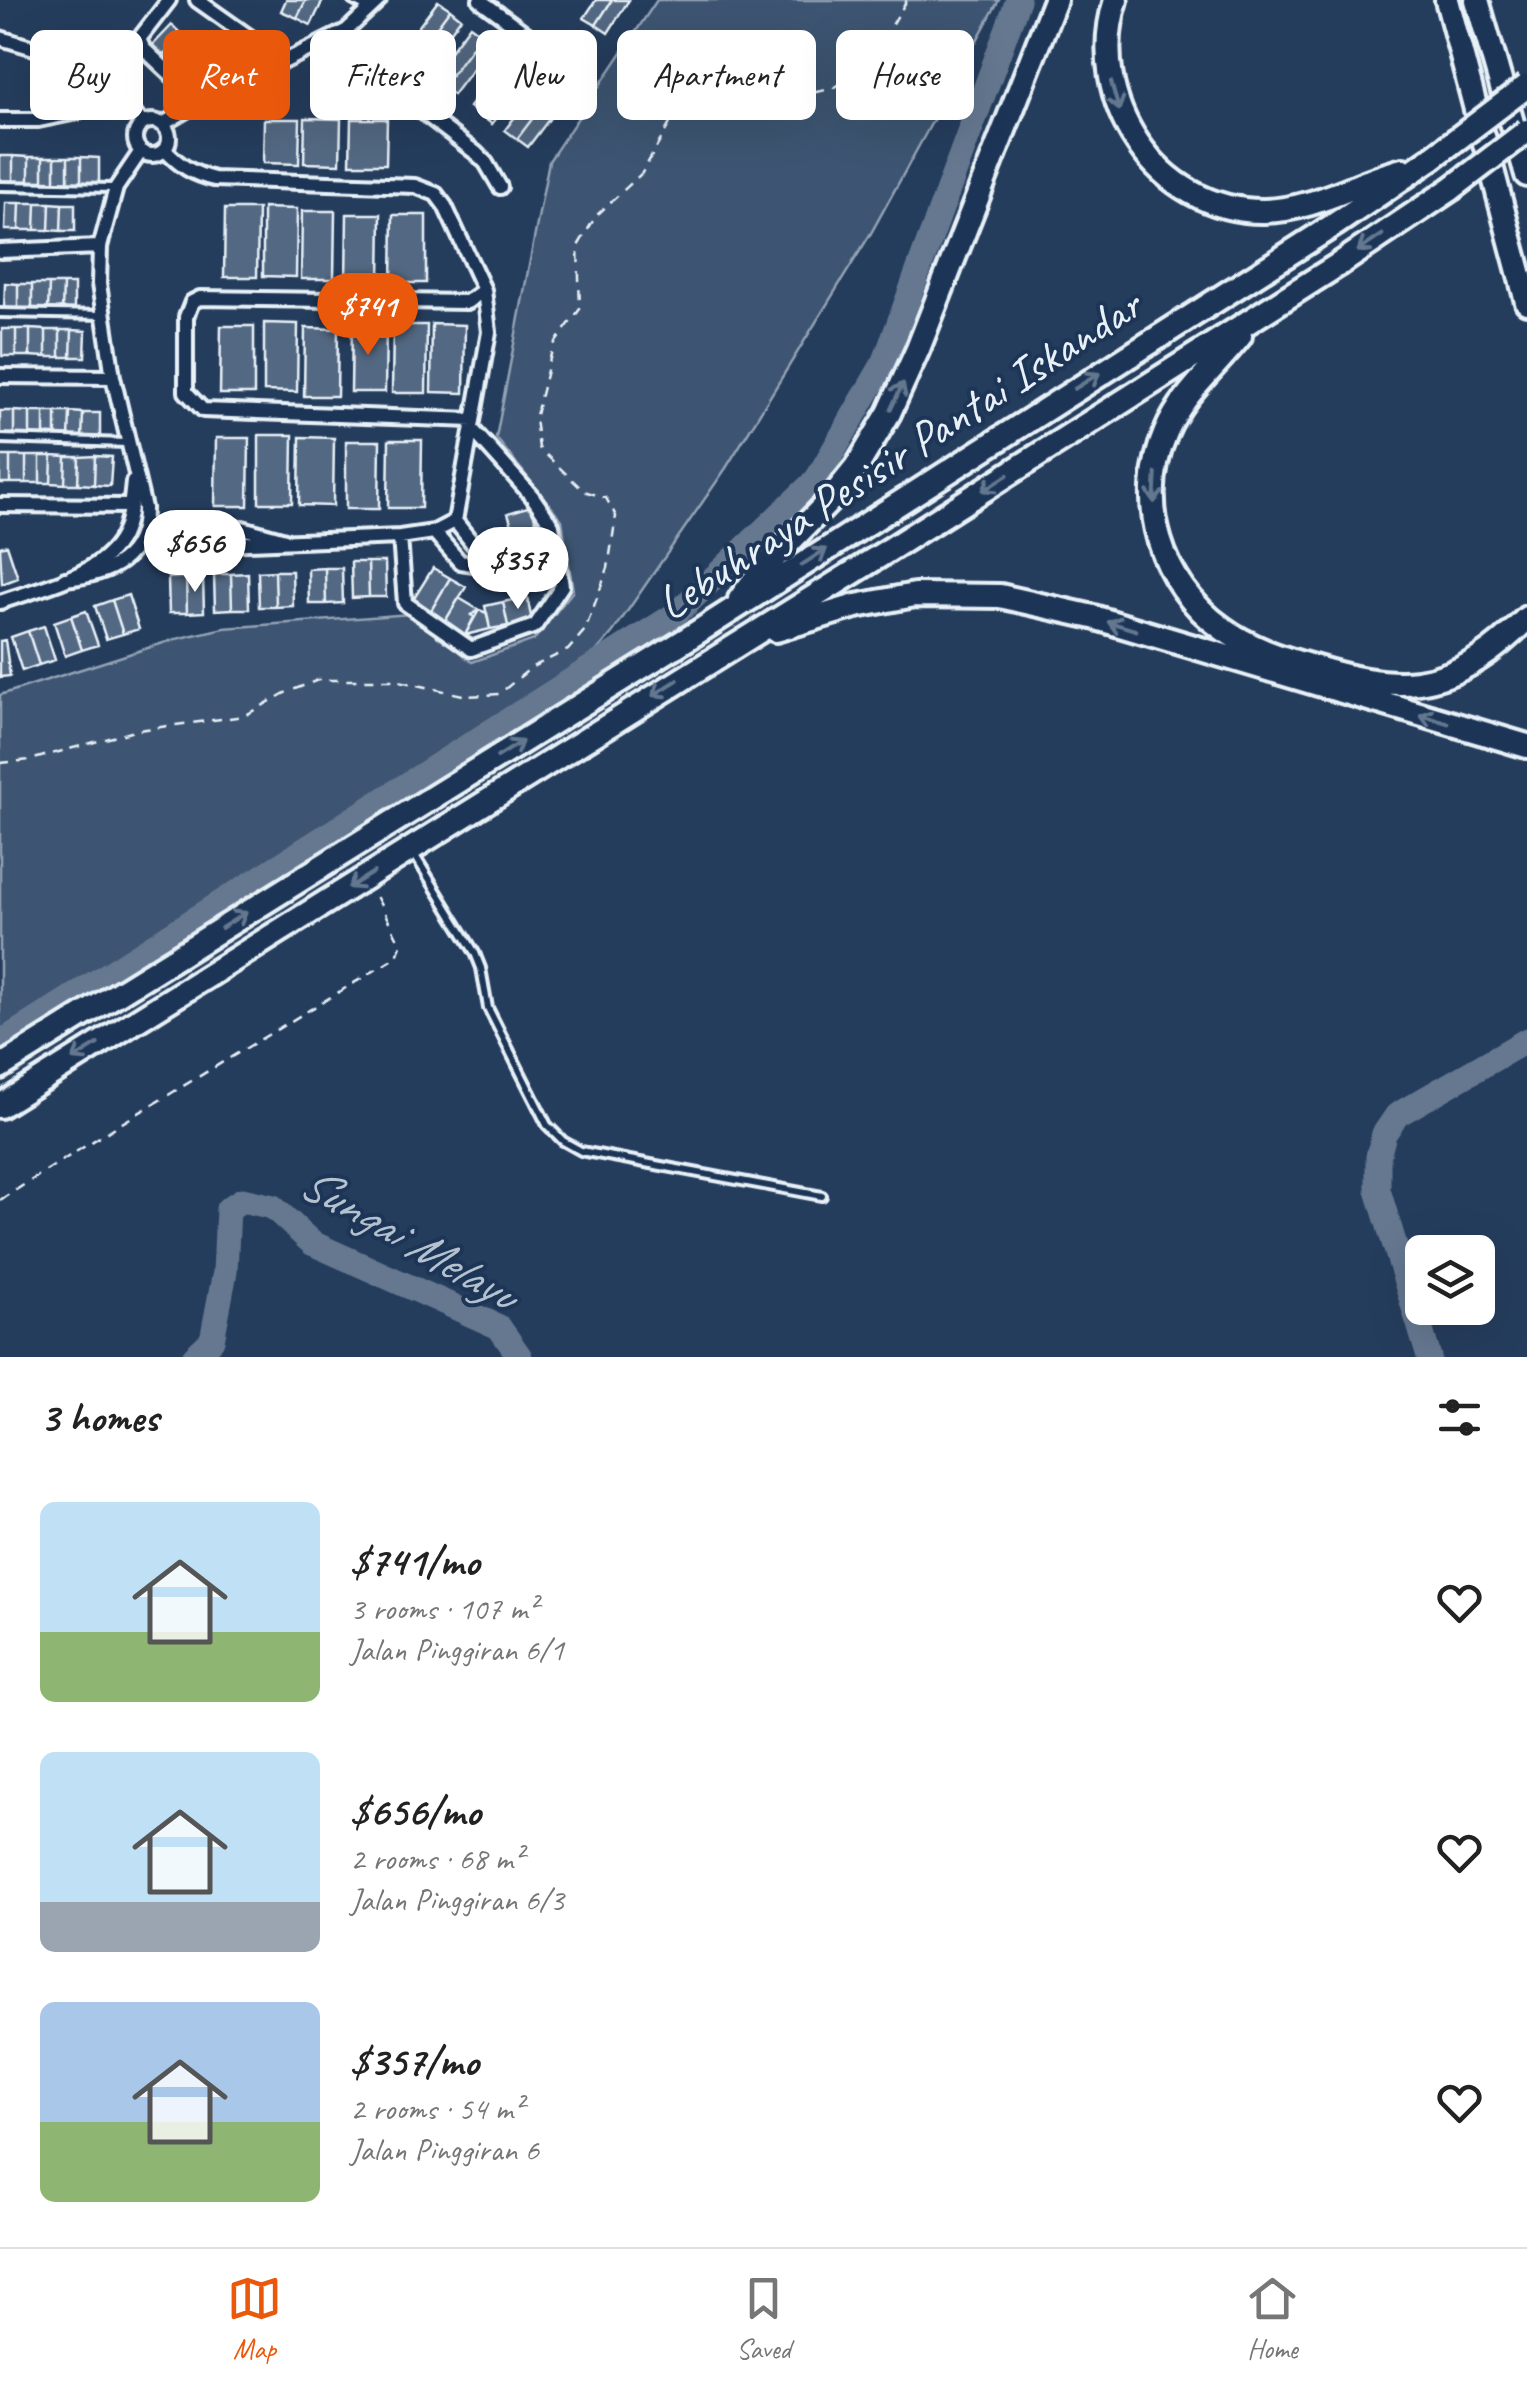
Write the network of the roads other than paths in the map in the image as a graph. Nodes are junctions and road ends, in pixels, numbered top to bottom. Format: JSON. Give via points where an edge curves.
{"nodes":[{"id":1,"x":168,"y":0,"type":"edge"},
{"id":2,"x":197,"y":0,"type":"edge"},
{"id":3,"x":352,"y":0,"type":"edge"},
{"id":4,"x":480,"y":0,"type":"edge"},
{"id":5,"x":1055,"y":0,"type":"edge"},
{"id":6,"x":1116,"y":0,"type":"edge"},
{"id":7,"x":1431,"y":0,"type":"edge"},
{"id":8,"x":1446,"y":0,"type":"edge"},
{"id":9,"x":1477,"y":0,"type":"edge"},
{"id":10,"x":375,"y":4,"type":"edge"},
{"id":11,"x":241,"y":30,"type":"edge"},
{"id":12,"x":347,"y":30,"type":"edge"},
{"id":13,"x":520,"y":30,"type":"edge"},
{"id":14,"x":0,"y":38,"type":"edge"},
{"id":15,"x":1464,"y":63,"type":"junction"},
{"id":16,"x":163,"y":67,"type":"edge"},
{"id":17,"x":1527,"y":86,"type":"edge"},
{"id":18,"x":0,"y":120,"type":"edge"},
{"id":19,"x":30,"y":120,"type":"edge"},
{"id":20,"x":169,"y":120,"type":"edge"},
{"id":21,"x":433,"y":120,"type":"edge"},
{"id":22,"x":143,"y":124,"type":"junction"},
{"id":23,"x":162,"y":124,"type":"junction"},
{"id":24,"x":1527,"y":131,"type":"edge"},
{"id":25,"x":165,"y":150,"type":"junction"},
{"id":26,"x":140,"y":151,"type":"junction"},
{"id":27,"x":1428,"y":161,"type":"junction"},
{"id":28,"x":1527,"y":176,"type":"edge"},
{"id":29,"x":0,"y":186,"type":"edge"},
{"id":30,"x":500,"y":186,"type":"dead end"},
{"id":31,"x":116,"y":188,"type":"junction"},
{"id":32,"x":100,"y":247,"type":"junction"},
{"id":33,"x":0,"y":250,"type":"edge"},
{"id":34,"x":484,"y":290,"type":"junction"},
{"id":35,"x":1527,"y":302,"type":"edge"},
{"id":36,"x":0,"y":313,"type":"edge"},
{"id":37,"x":104,"y":315,"type":"junction"},
{"id":38,"x":1254,"y":317,"type":"junction"},
{"id":39,"x":0,"y":376,"type":"edge"},
{"id":40,"x":113,"y":377,"type":"junction"},
{"id":41,"x":472,"y":425,"type":"junction"},
{"id":42,"x":0,"y":439,"type":"edge"},
{"id":43,"x":127,"y":443,"type":"junction"},
{"id":44,"x":134,"y":476,"type":"junction"},
{"id":45,"x":0,"y":505,"type":"edge"},
{"id":46,"x":131,"y":506,"type":"junction"},
{"id":47,"x":457,"y":518,"type":"junction"},
{"id":48,"x":434,"y":532,"type":"junction"},
{"id":49,"x":400,"y":537,"type":"junction"},
{"id":50,"x":284,"y":540,"type":"junction"},
{"id":51,"x":65,"y":579,"type":"junction"},
{"id":52,"x":0,"y":602,"type":"edge"},
{"id":53,"x":732,"y":610,"type":"junction"},
{"id":54,"x":1527,"y":618,"type":"edge"},
{"id":55,"x":748,"y":637,"type":"junction"},
{"id":56,"x":1527,"y":746,"type":"edge"},
{"id":57,"x":411,"y":848,"type":"junction"},
{"id":58,"x":0,"y":1067,"type":"edge"},
{"id":59,"x":0,"y":1106,"type":"edge"},
{"id":60,"x":822,"y":1196,"type":"dead end"}],
"edges":[{"from":1,"to":16,"type":"street","via":[[140,39]]},
{"from":2,"to":11,"type":"street"},
{"from":3,"to":10,"type":"lane"},
{"from":4,"to":13,"type":"street"},
{"from":53,"to":5,"type":"highway","one_way":true,"via":[[856,468],[889,413]]},
{"from":6,"to":27,"type":"highway","one_way":true,"via":[[1108,71],[1119,111],[1139,147],[1184,188],[1220,205],[1276,210],[1311,204]]},
{"from":7,"to":15,"type":"highway"},
{"from":8,"to":15,"type":"highway"},
{"from":9,"to":28,"type":"highway"},
{"from":10,"to":12,"type":"street"},
{"from":14,"to":22,"type":"street","via":[[104,76]]},
{"from":15,"to":35,"type":"highway"},
{"from":17,"to":27,"type":"highway","name":"Lebuhraya Pesisir Pantai Iskandar","bridge":true},
{"from":18,"to":19,"type":"street"},
{"from":20,"to":23,"type":"street"},
{"from":21,"to":30,"type":"street","via":[[476,153]]},
{"from":22,"to":23,"type":"street"},
{"from":22,"to":26,"type":"street","via":[[135,137]]},
{"from":23,"to":25,"type":"street","via":[[170,137]]},
{"from":24,"to":38,"type":"highway","name":"Lebuhraya Pesisir Pantai Iskandar","one_way":true,"bridge":true,"via":[[1451,189]]},
{"from":25,"to":26,"type":"street","via":[[150,156]]},
{"from":25,"to":34,"type":"street","via":[[177,163],[214,179],[428,190],[446,206]]},
{"from":26,"to":31,"type":"street"},
{"from":53,"to":27,"type":"highway","name":"Lebuhraya Pesisir Pantai Iskandar","one_way":true},
{"from":29,"to":31,"type":"lane"},
{"from":31,"to":32,"type":"street"},
{"from":32,"to":33,"type":"street"},
{"from":32,"to":37,"type":"street"},
{"from":34,"to":41,"type":"street","via":[[489,332]]},
{"from":34,"to":41,"type":"street","via":[[467,302],[200,298],[186,317],[186,392],[203,410]]},
{"from":36,"to":37,"type":"lane"},
{"from":37,"to":40,"type":"street"},
{"from":38,"to":54,"type":"highway","one_way":true,"via":[[1188,397],[1158,456],[1154,504],[1160,546],[1198,608],[1264,651],[1393,683],[1468,666]]},
{"from":38,"to":55,"type":"highway","name":"Lebuhraya Pesisir Pantai Iskandar","one_way":true},
{"from":39,"to":40,"type":"street"},
{"from":40,"to":43,"type":"street"},
{"from":41,"to":47,"type":"street"},
{"from":41,"to":49,"type":"street","via":[[552,525],[562,586],[536,626],[471,649],[405,602]]},
{"from":42,"to":43,"type":"lane"},
{"from":43,"to":44,"type":"street"},
{"from":44,"to":46,"type":"street"},
{"from":44,"to":51,"type":"street","via":[[144,508],[136,547],[108,570]]},
{"from":45,"to":46,"type":"street"},
{"from":46,"to":51,"type":"street","via":[[114,549]]},
{"from":47,"to":48,"type":"street"},
{"from":47,"to":48,"type":"street","via":[[478,550],[472,564],[460,562]]},
{"from":48,"to":49,"type":"street"},
{"from":49,"to":50,"type":"street"},
{"from":50,"to":50,"type":"street","via":[[196,545],[185,537],[192,527],[242,528]]},
{"from":51,"to":52,"type":"street"},
{"from":58,"to":53,"type":"highway","name":"Lebuhraya Pesisir Pantai Iskandar","one_way":true},
{"from":56,"to":55,"type":"highway","one_way":true,"via":[[1093,617],[1000,596],[884,599]]},
{"from":55,"to":57,"type":"highway","name":"Lebuhraya Pesisir Pantai Iskandar","one_way":true},
{"from":57,"to":59,"type":"highway","name":"Lebuhraya Pesisir Pantai Iskandar","one_way":true},
{"from":57,"to":60,"type":"lane","via":[[475,953],[488,1008],[546,1125],[564,1142],[581,1151]]}]}
